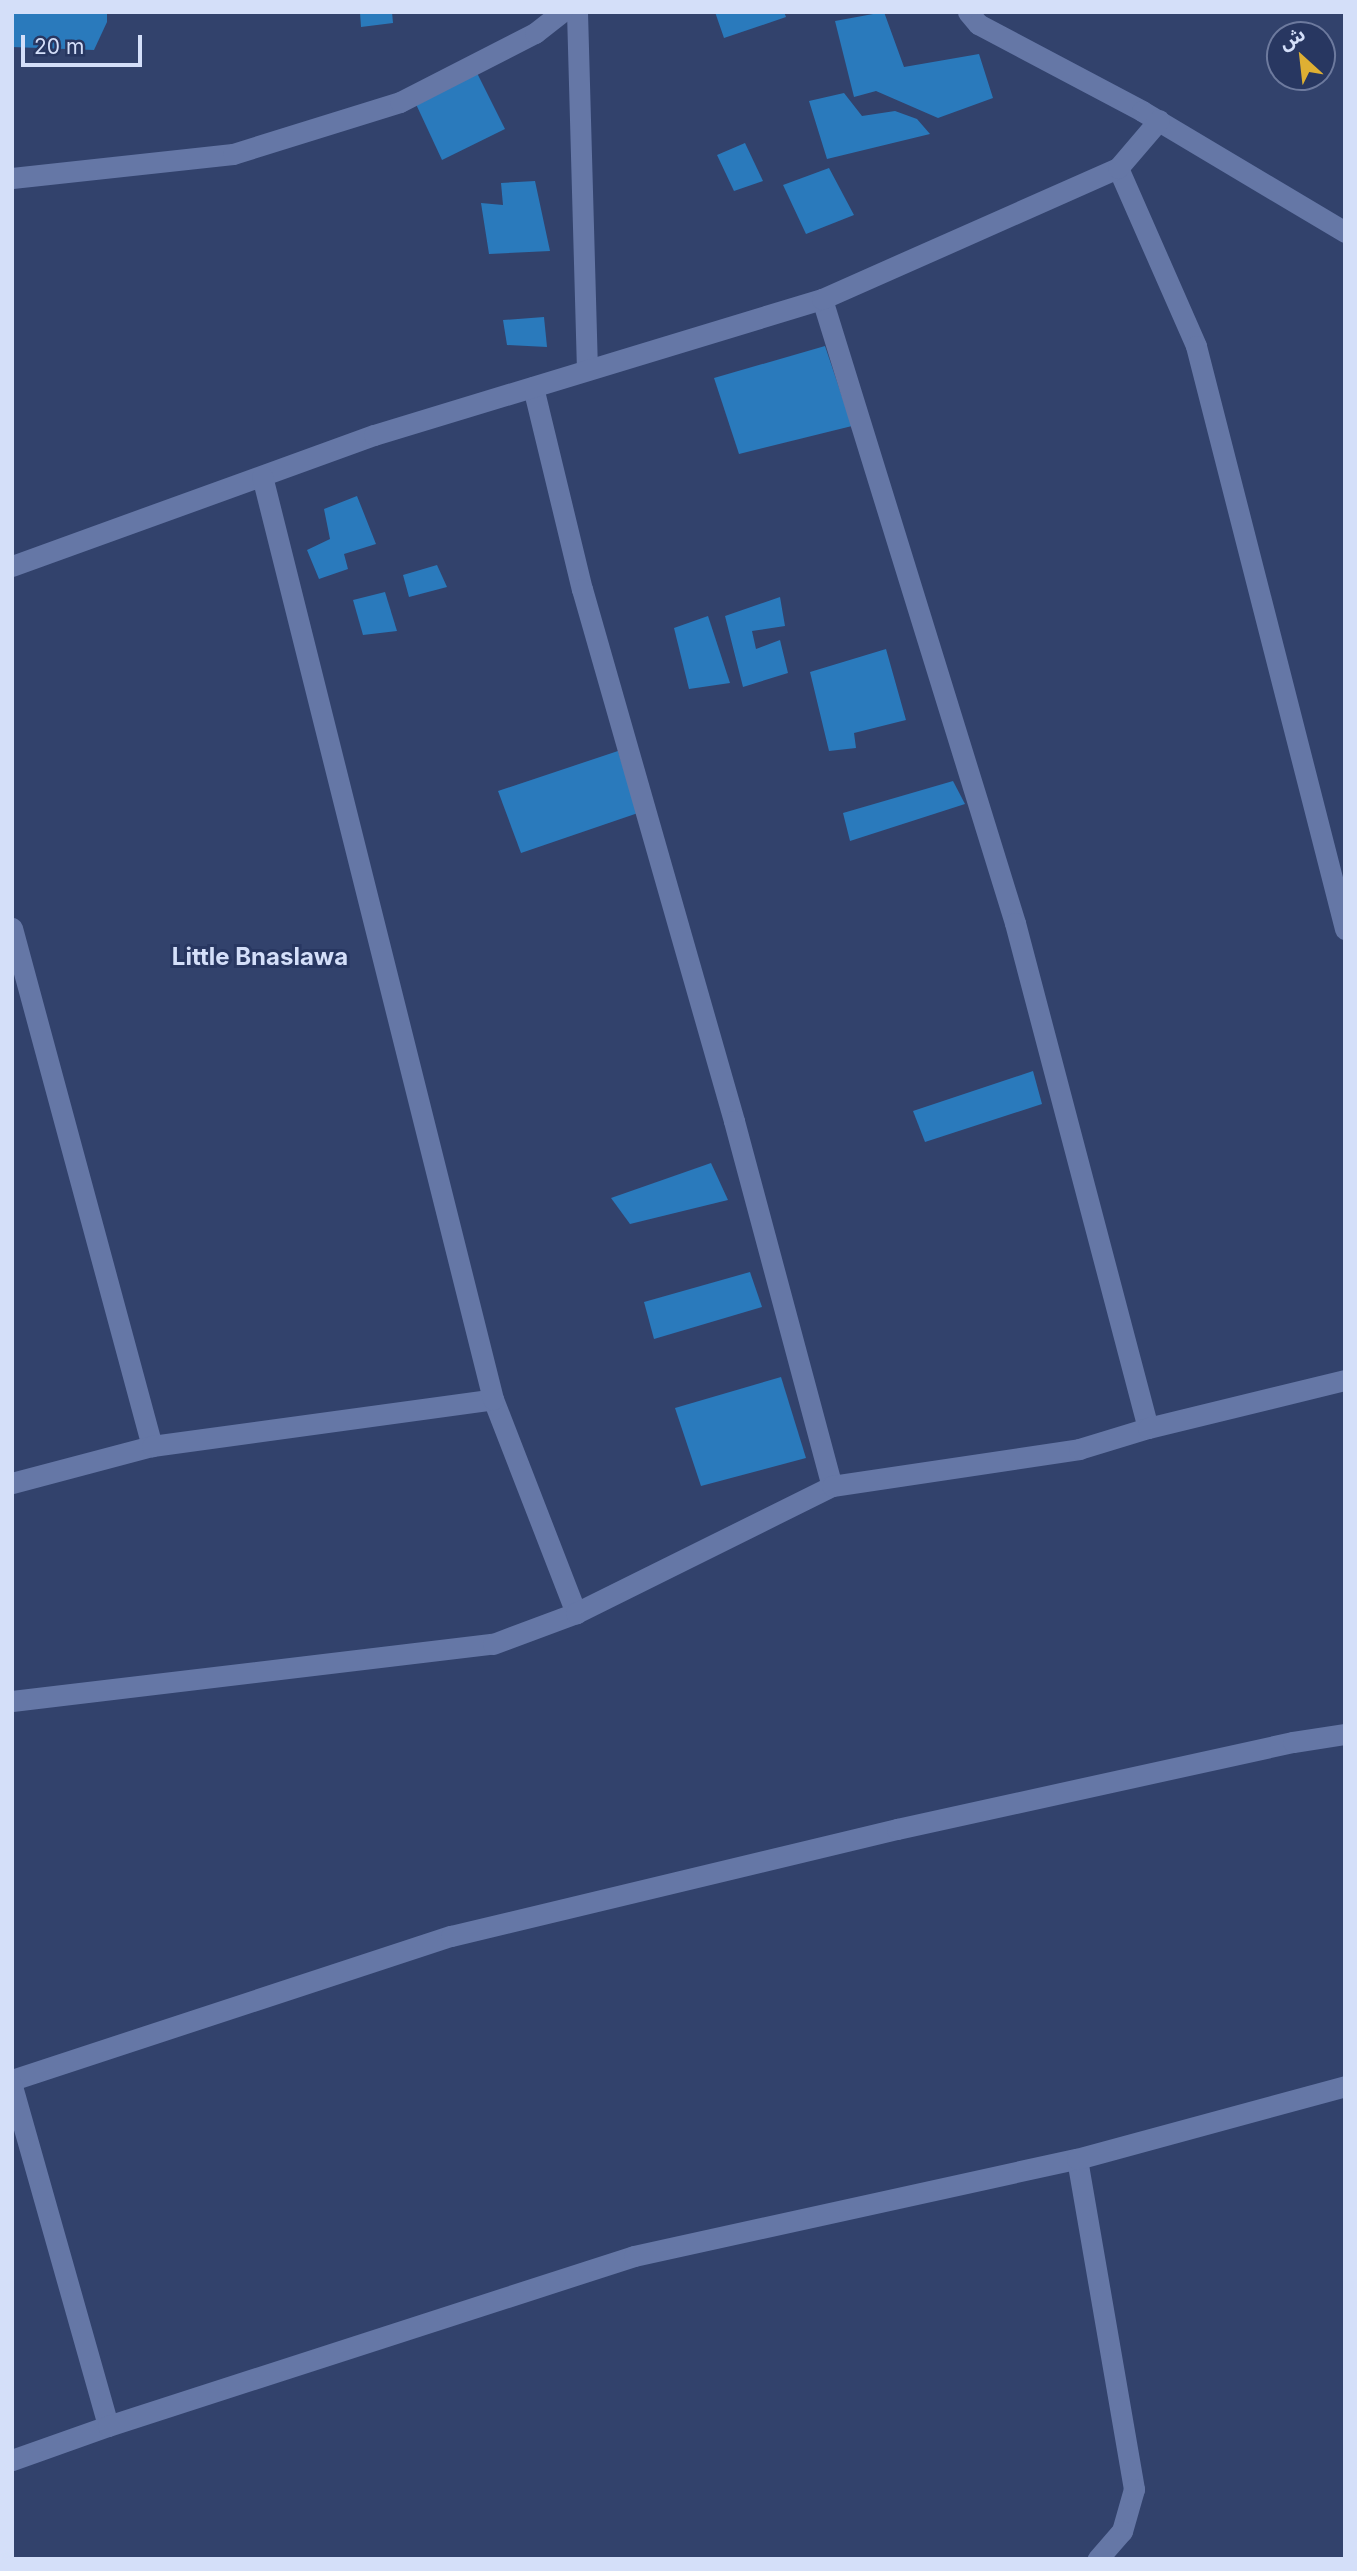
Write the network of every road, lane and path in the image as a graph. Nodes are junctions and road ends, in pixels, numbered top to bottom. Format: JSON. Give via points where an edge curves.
{"nodes":[{"id":1,"x":562,"y":12,"type":"edge"},
{"id":2,"x":577,"y":12,"type":"edge"},
{"id":3,"x":968,"y":12,"type":"edge"},
{"id":4,"x":1159,"y":120,"type":"junction"},
{"id":5,"x":1118,"y":168,"type":"junction"},
{"id":6,"x":12,"y":178,"type":"edge"},
{"id":7,"x":1345,"y":232,"type":"edge"},
{"id":8,"x":822,"y":299,"type":"junction"},
{"id":9,"x":587,"y":370,"type":"junction"},
{"id":10,"x":533,"y":387,"type":"junction"},
{"id":11,"x":261,"y":476,"type":"junction"},
{"id":12,"x":12,"y":566,"type":"edge"},
{"id":13,"x":12,"y":929,"type":"edge"},
{"id":14,"x":1345,"y":929,"type":"edge"},
{"id":15,"x":1345,"y":1380,"type":"edge"},
{"id":16,"x":493,"y":1399,"type":"junction"},
{"id":17,"x":1149,"y":1428,"type":"junction"},
{"id":18,"x":152,"y":1446,"type":"junction"},
{"id":19,"x":12,"y":1483,"type":"edge"},
{"id":20,"x":832,"y":1486,"type":"junction"},
{"id":21,"x":576,"y":1613,"type":"junction"},
{"id":22,"x":12,"y":1701,"type":"edge"},
{"id":23,"x":1345,"y":1734,"type":"edge"},
{"id":24,"x":12,"y":2080,"type":"edge"},
{"id":25,"x":12,"y":2086,"type":"edge"},
{"id":26,"x":1345,"y":2086,"type":"edge"},
{"id":27,"x":1077,"y":2159,"type":"junction"},
{"id":28,"x":108,"y":2426,"type":"junction"},
{"id":29,"x":12,"y":2460,"type":"edge"},
{"id":30,"x":1098,"y":2559,"type":"edge"}],
"edges":[{"from":1,"to":6,"type":"street","via":[[535,33],[400,102],[246,150]]},
{"from":2,"to":9,"type":"street"},
{"from":3,"to":4,"type":"street","via":[[978,24]]},
{"from":4,"to":5,"type":"street"},
{"from":4,"to":7,"type":"street"},
{"from":5,"to":8,"type":"street"},
{"from":5,"to":14,"type":"street","via":[[1196,346]]},
{"from":8,"to":9,"type":"street"},
{"from":8,"to":17,"type":"street","via":[[1015,923]]},
{"from":9,"to":10,"type":"street"},
{"from":10,"to":11,"type":"street","via":[[374,435]]},
{"from":10,"to":20,"type":"street","via":[[582,589],[734,1121]]},
{"from":11,"to":12,"type":"street"},
{"from":11,"to":16,"type":"street"},
{"from":13,"to":18,"type":"street"},
{"from":15,"to":17,"type":"street"},
{"from":16,"to":18,"type":"street"},
{"from":16,"to":21,"type":"street"},
{"from":17,"to":20,"type":"street","via":[[1079,1449]]},
{"from":18,"to":19,"type":"street"},
{"from":20,"to":21,"type":"street"},
{"from":21,"to":22,"type":"street","via":[[493,1643]]},
{"from":23,"to":24,"type":"street","via":[[897,1829],[451,1936]]},
{"from":25,"to":28,"type":"street"},
{"from":26,"to":27,"type":"street"},
{"from":27,"to":28,"type":"street","via":[[634,2256]]},
{"from":27,"to":30,"type":"street","via":[[1134,2489],[1122,2531]]},
{"from":28,"to":29,"type":"street"}]}
